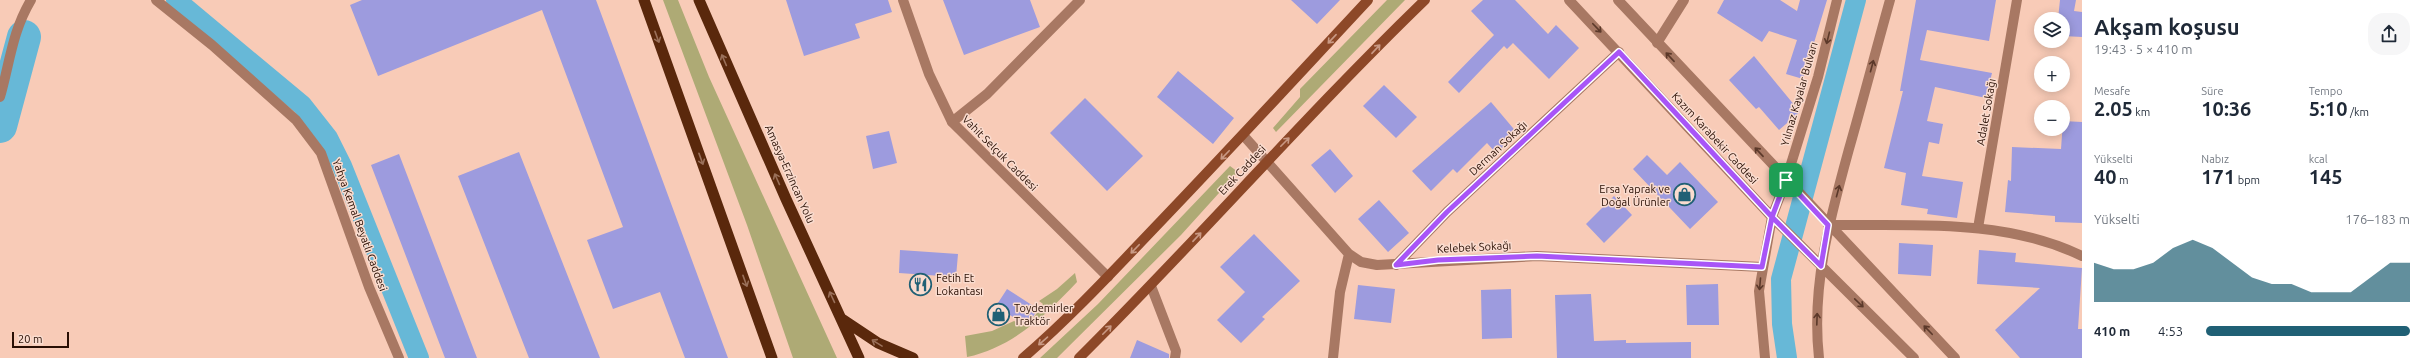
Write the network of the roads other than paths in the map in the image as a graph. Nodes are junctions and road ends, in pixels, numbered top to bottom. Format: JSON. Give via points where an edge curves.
{"nodes":[{"id":1,"x":31,"y":0,"type":"edge"},
{"id":2,"x":156,"y":0,"type":"edge"},
{"id":3,"x":644,"y":0,"type":"edge"},
{"id":4,"x":699,"y":0,"type":"edge"},
{"id":5,"x":903,"y":0,"type":"edge"},
{"id":6,"x":1080,"y":0,"type":"edge"},
{"id":7,"x":1368,"y":0,"type":"edge"},
{"id":8,"x":1425,"y":0,"type":"edge"},
{"id":9,"x":1569,"y":0,"type":"edge"},
{"id":10,"x":1618,"y":0,"type":"edge"},
{"id":11,"x":1684,"y":0,"type":"edge"},
{"id":12,"x":1837,"y":0,"type":"edge"},
{"id":13,"x":1890,"y":0,"type":"edge"},
{"id":14,"x":2017,"y":0,"type":"edge"},
{"id":15,"x":1657,"y":43,"type":"junction"},
{"id":16,"x":1619,"y":52,"type":"junction"},
{"id":17,"x":0,"y":97,"type":"edge"},
{"id":18,"x":952,"y":122,"type":"junction"},
{"id":19,"x":1243,"y":135,"type":"junction"},
{"id":20,"x":1266,"y":161,"type":"junction"},
{"id":21,"x":1786,"y":180,"type":"junction"},
{"id":22,"x":1772,"y":217,"type":"junction"},
{"id":23,"x":1828,"y":225,"type":"junction"},
{"id":24,"x":1978,"y":228,"type":"junction"},
{"id":25,"x":1349,"y":254,"type":"junction"},
{"id":26,"x":2082,"y":256,"type":"edge"},
{"id":27,"x":1396,"y":265,"type":"junction"},
{"id":28,"x":1821,"y":266,"type":"junction"},
{"id":29,"x":1762,"y":267,"type":"junction"},
{"id":30,"x":1108,"y":277,"type":"junction"},
{"id":31,"x":1151,"y":286,"type":"junction"},
{"id":32,"x":842,"y":318,"type":"junction"},
{"id":33,"x":399,"y":358,"type":"edge"},
{"id":34,"x":772,"y":358,"type":"edge"},
{"id":35,"x":859,"y":358,"type":"edge"},
{"id":36,"x":913,"y":358,"type":"edge"},
{"id":37,"x":1024,"y":358,"type":"edge"},
{"id":38,"x":1079,"y":358,"type":"edge"},
{"id":39,"x":1175,"y":358,"type":"edge"},
{"id":40,"x":1333,"y":358,"type":"edge"},
{"id":41,"x":1765,"y":358,"type":"edge"},
{"id":42,"x":1819,"y":358,"type":"edge"},
{"id":43,"x":1914,"y":358,"type":"edge"},
{"id":44,"x":1955,"y":358,"type":"edge"}],
"edges":[{"from":1,"to":17,"type":"street","via":[[23,13],[9,54]]},
{"from":2,"to":33,"type":"street","name":"Yahya Kemal Beyatlı Caddesi","via":[[212,45],[296,120],[321,153],[369,287]]},
{"from":3,"to":34,"type":"highway","one_way":true},
{"from":32,"to":4,"type":"highway","name":"Amasya-Erzincan Yolu","one_way":true,"via":[[783,192]]},
{"from":5,"to":18,"type":"street","name":"Vahit Selçuk Caddesi","via":[[929,74]]},
{"from":6,"to":18,"type":"street","via":[[986,94]]},
{"from":7,"to":19,"type":"main road","name":"Erek Caddesi","one_way":true},
{"from":20,"to":8,"type":"main road","name":"Erek Caddesi","one_way":true},
{"from":9,"to":16,"type":"street","name":"Kazım Karabekir Caddesi","one_way":true},
{"from":10,"to":15,"type":"street","name":"Kazım Karabekir Caddesi"},
{"from":11,"to":15,"type":"street"},
{"from":12,"to":21,"type":"street","name":"Yılmaz Kayalar Bulvarı","one_way":true,"via":[[1818,77]]},
{"from":23,"to":13,"type":"street","one_way":true},
{"from":14,"to":24,"type":"street","name":"Adalet Sokağı"},
{"from":21,"to":15,"type":"street","name":"Kazım Karabekir Caddesi","one_way":true},
{"from":16,"to":22,"type":"street","name":"Kazım Karabekir Caddesi"},
{"from":16,"to":27,"type":"street","name":"Derman Sokağı","via":[[1447,212]]},
{"from":18,"to":30,"type":"street","name":"Vahit Selçuk Caddesi"},
{"from":19,"to":20,"type":"street","name":"Kelebek Sokağı"},
{"from":19,"to":30,"type":"main road","name":"Erek Caddesi","one_way":true},
{"from":20,"to":25,"type":"street","name":"Kelebek Sokağı"},
{"from":31,"to":20,"type":"main road","name":"Erek Caddesi","one_way":true},
{"from":21,"to":22,"type":"street","name":"Yılmaz Kayalar Bulvarı"},
{"from":21,"to":23,"type":"street","name":"Kazım Karabekir Caddesi"},
{"from":22,"to":28,"type":"street","name":"Kazım Karabekir Caddesi"},
{"from":22,"to":29,"type":"street","name":"Yılmaz Kayalar Bulvarı"},
{"from":23,"to":24,"type":"street"},
{"from":23,"to":28,"type":"street"},
{"from":44,"to":23,"type":"street","name":"Kazım Karabekir Caddesi","one_way":true},
{"from":24,"to":26,"type":"street","via":[[2022,235],[2066,248]]},
{"from":25,"to":27,"type":"street","name":"Kelebek Sokağı","via":[[1361,262],[1377,266]]},
{"from":25,"to":40,"type":"street","via":[[1340,292]]},
{"from":27,"to":29,"type":"street","name":"Kelebek Sokağı","via":[[1438,260],[1537,256]]},
{"from":42,"to":28,"type":"street","one_way":true,"via":[[1816,334]]},
{"from":28,"to":43,"type":"street","name":"Kazım Karabekir Caddesi","one_way":true},
{"from":29,"to":41,"type":"street","name":"Yılmaz Kayalar Bulvarı","one_way":true,"via":[[1760,320]]},
{"from":30,"to":37,"type":"main road","name":"Erek Caddesi","one_way":true},
{"from":38,"to":31,"type":"main road","name":"Erek Caddesi","one_way":true},
{"from":31,"to":39,"type":"street","via":[[1176,351]]},
{"from":32,"to":35,"type":"highway","name":"Amasya-Erzincan Yolu"},
{"from":36,"to":32,"type":"highway","one_way":true,"via":[[878,344]]}]}
